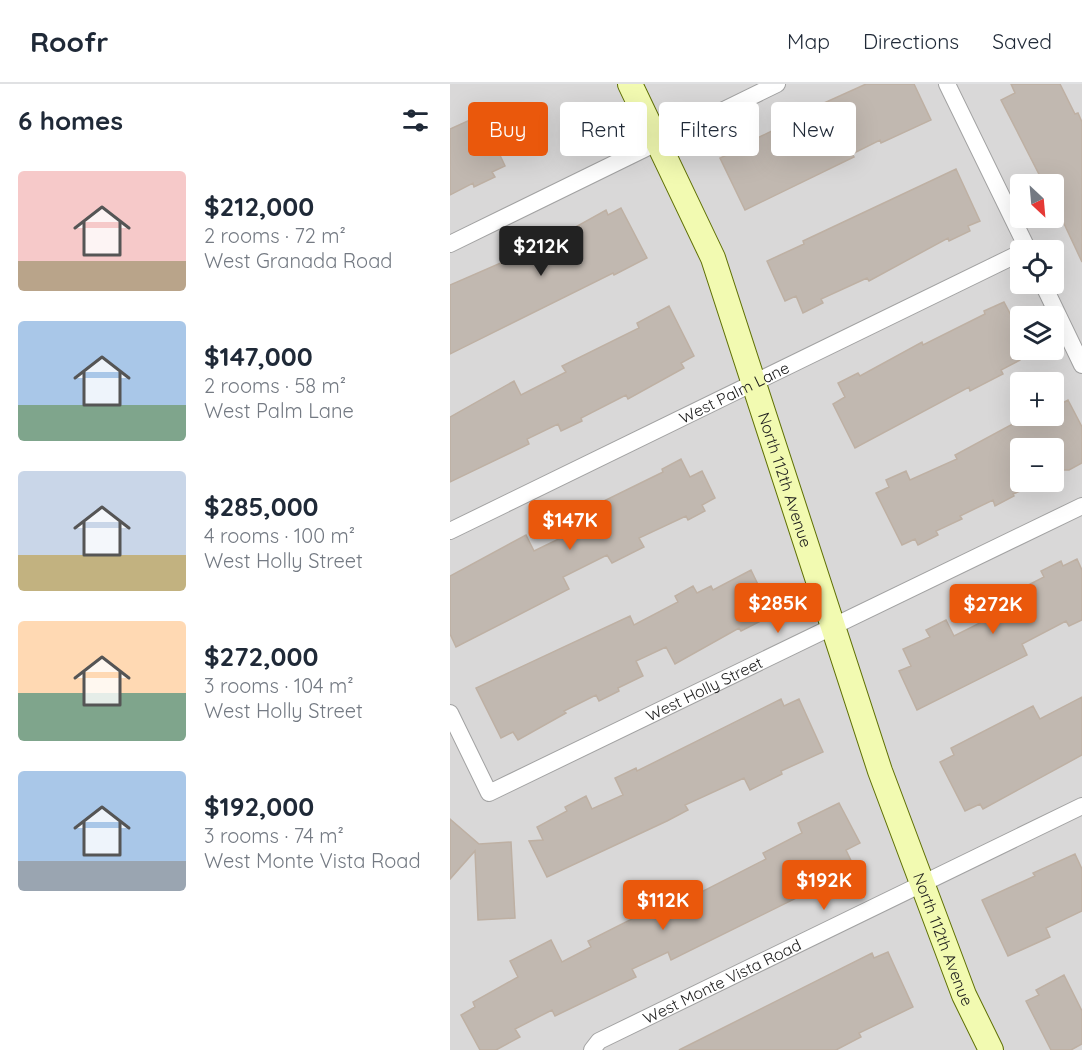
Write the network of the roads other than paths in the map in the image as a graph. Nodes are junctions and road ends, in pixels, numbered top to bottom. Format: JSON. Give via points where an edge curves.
{"nodes":[{"id":1,"x":630,"y":84,"type":"edge"},
{"id":2,"x":777,"y":84,"type":"edge"},
{"id":3,"x":947,"y":84,"type":"edge"},
{"id":4,"x":658,"y":142,"type":"junction"},
{"id":5,"x":1020,"y":240,"type":"edge"},
{"id":6,"x":450,"y":244,"type":"edge"},
{"id":7,"x":1010,"y":258,"type":"edge"},
{"id":8,"x":1048,"y":294,"type":"edge"},
{"id":9,"x":1082,"y":365,"type":"edge"},
{"id":10,"x":753,"y":383,"type":"junction"},
{"id":11,"x":1082,"y":506,"type":"edge"},
{"id":12,"x":450,"y":531,"type":"edge"},
{"id":13,"x":833,"y":627,"type":"junction"},
{"id":14,"x":450,"y":713,"type":"edge"},
{"id":15,"x":1082,"y":806,"type":"edge"},
{"id":16,"x":921,"y":883,"type":"junction"},
{"id":17,"x":592,"y":1050,"type":"edge"},
{"id":18,"x":991,"y":1050,"type":"edge"}],
"edges":[{"from":1,"to":4,"type":"street","name":"North 112th Avenue"},
{"from":2,"to":4,"type":"street"},
{"from":3,"to":5,"type":"street"},
{"from":4,"to":6,"type":"street"},
{"from":4,"to":10,"type":"street","name":"North 112th Avenue","via":[[712,258]]},
{"from":7,"to":10,"type":"street","name":"West Palm Lane"},
{"from":8,"to":9,"type":"street"},
{"from":10,"to":12,"type":"street","name":"West Palm Lane"},
{"from":10,"to":13,"type":"street","name":"North 112th Avenue"},
{"from":11,"to":13,"type":"street","name":"West Holly Street"},
{"from":13,"to":14,"type":"street","name":"West Holly Street","via":[[489,793]]},
{"from":13,"to":16,"type":"street","name":"North 112th Avenue"},
{"from":15,"to":16,"type":"street","name":"West Monte Vista Road"},
{"from":16,"to":17,"type":"street","name":"West Monte Vista Road","via":[[599,1041]]},
{"from":16,"to":18,"type":"street","name":"North 112th Avenue","via":[[964,995]]}]}
